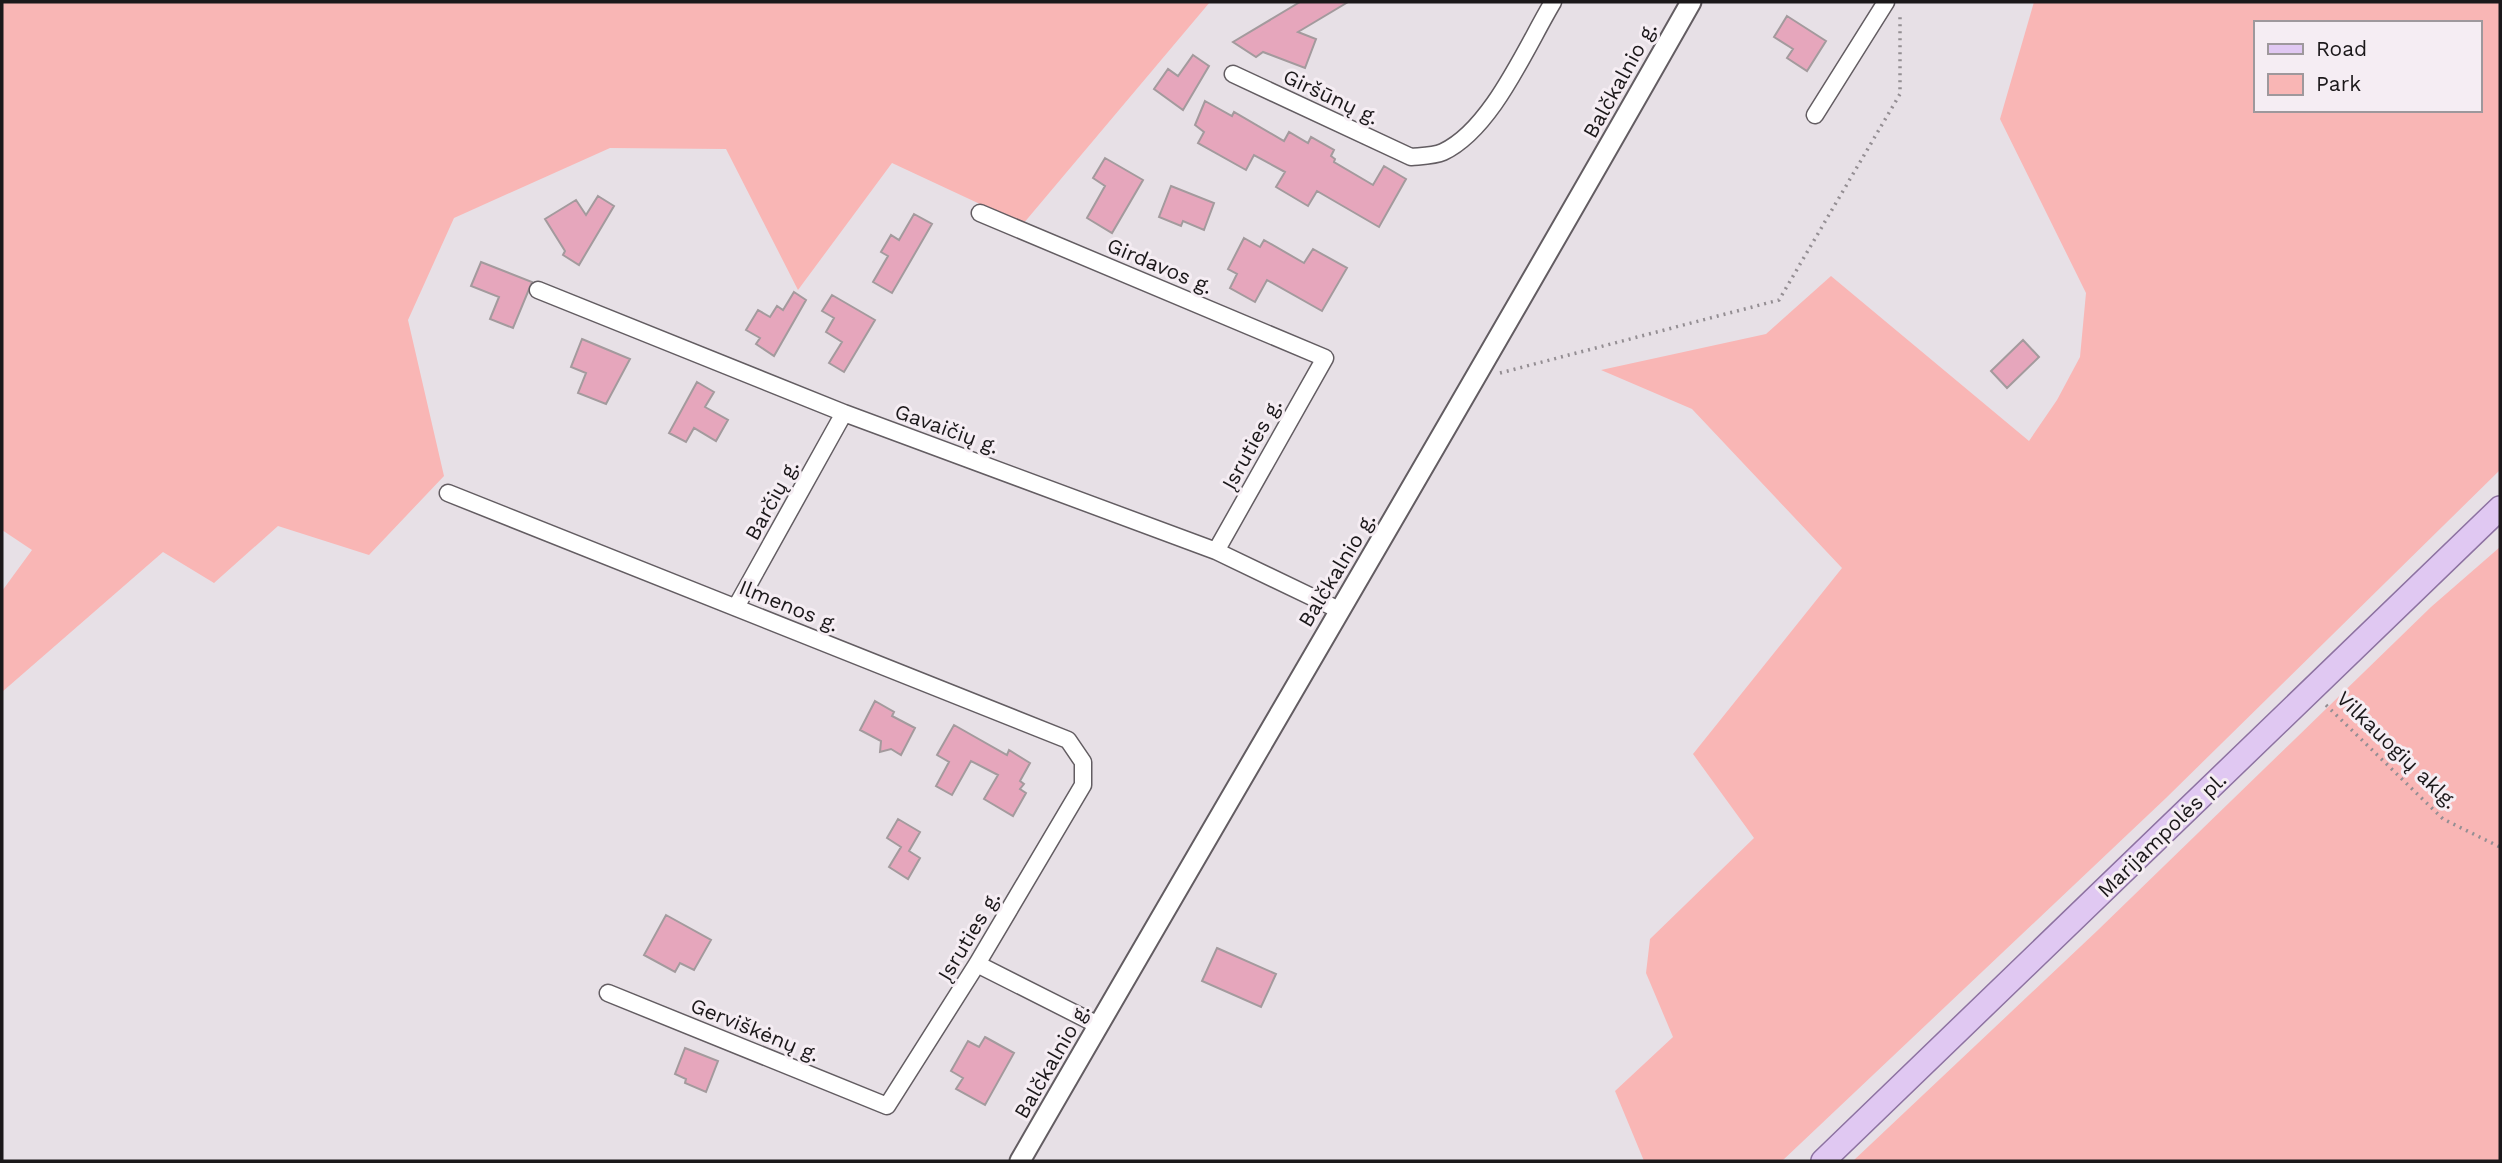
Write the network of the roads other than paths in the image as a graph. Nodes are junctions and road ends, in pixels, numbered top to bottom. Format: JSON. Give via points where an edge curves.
{"nodes":[{"id":1,"x":1553,"y":2,"type":"edge"},
{"id":2,"x":1690,"y":2,"type":"edge"},
{"id":3,"x":1886,"y":2,"type":"edge"},
{"id":4,"x":1233,"y":74,"type":"dead end"},
{"id":5,"x":1815,"y":116,"type":"dead end"},
{"id":6,"x":980,"y":213,"type":"dead end"},
{"id":7,"x":538,"y":290,"type":"dead end"},
{"id":8,"x":1325,"y":358,"type":"joint"},
{"id":9,"x":844,"y":413,"type":"junction"},
{"id":10,"x":448,"y":493,"type":"dead end"},
{"id":11,"x":2500,"y":508,"type":"edge"},
{"id":12,"x":1216,"y":551,"type":"junction"},
{"id":13,"x":736,"y":607,"type":"junction"},
{"id":14,"x":1339,"y":610,"type":"junction"},
{"id":15,"x":1083,"y":785,"type":"joint"},
{"id":16,"x":977,"y":964,"type":"junction"},
{"id":17,"x":608,"y":993,"type":"dead end"},
{"id":18,"x":1098,"y":1025,"type":"junction"},
{"id":19,"x":887,"y":1106,"type":"joint"},
{"id":20,"x":1020,"y":1161,"type":"edge"},
{"id":21,"x":1823,"y":1161,"type":"edge"}],
"edges":[{"from":1,"to":4,"type":"street","name":"Giršūnų g.","via":[[1487,113],[1471,132],[1442,152],[1411,157]]},
{"from":2,"to":14,"type":"street","name":"Balčkalnio g.","via":[[1477,379]]},
{"from":3,"to":5,"type":"street"},
{"from":6,"to":8,"type":"street","name":"Girdavos g."},
{"from":7,"to":9,"type":"street","name":"Gavaičių g."},
{"from":8,"to":12,"type":"street","name":"Įsruties g."},
{"from":9,"to":12,"type":"street","name":"Gavaičių g."},
{"from":9,"to":13,"type":"street","name":"Barčių g."},
{"from":10,"to":13,"type":"street","name":"Ilmenos g."},
{"from":11,"to":21,"type":"main road","name":"Marijampolės pl."},
{"from":12,"to":14,"type":"street","name":"Gavaičių g."},
{"from":13,"to":15,"type":"street","name":"Ilmenos g.","via":[[1068,740],[1083,762]]},
{"from":14,"to":18,"type":"street","name":"Balčkalnio g."},
{"from":15,"to":16,"type":"street","name":"Įsruties g."},
{"from":16,"to":18,"type":"street"},
{"from":16,"to":19,"type":"street","name":"Įsruties g."},
{"from":17,"to":19,"type":"street","name":"Gerviškėnų g."},
{"from":18,"to":20,"type":"street","name":"Balčkalnio g."}]}
